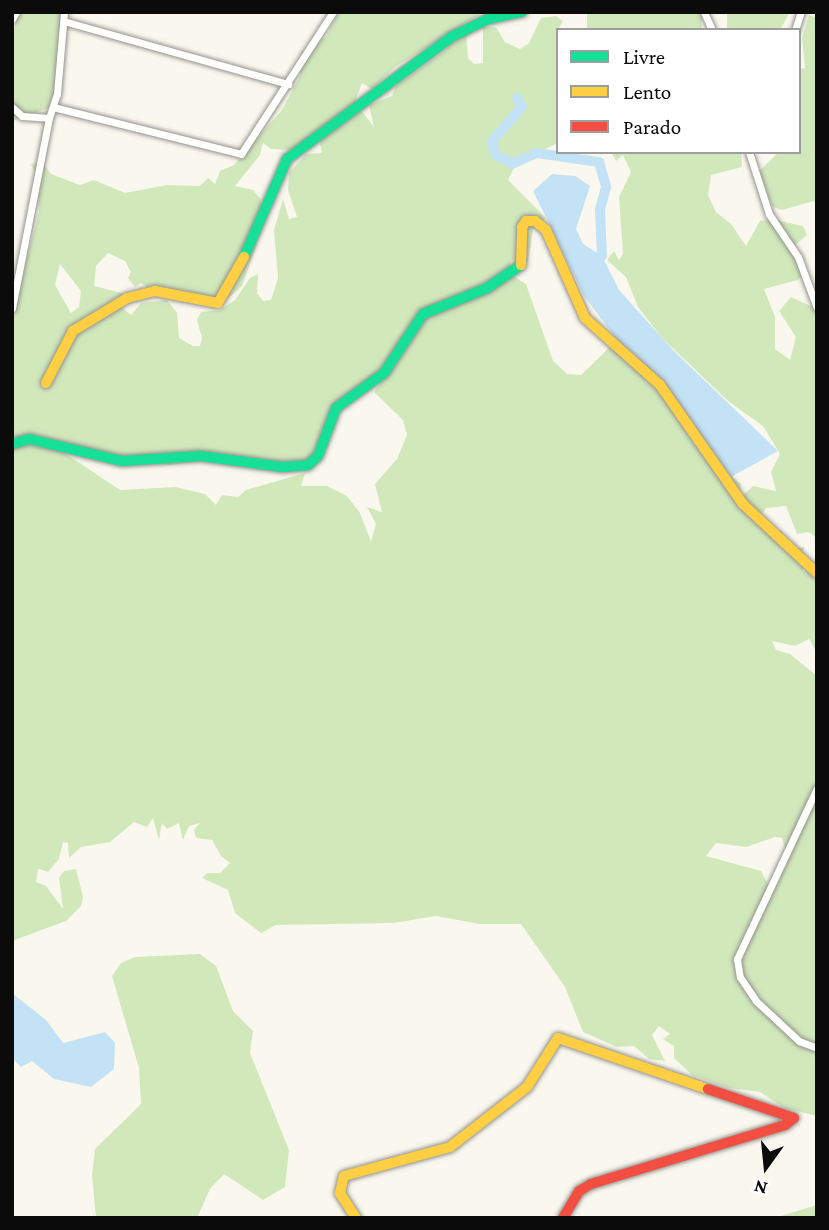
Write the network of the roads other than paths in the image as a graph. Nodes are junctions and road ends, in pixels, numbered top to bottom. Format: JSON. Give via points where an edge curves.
{"nodes":[{"id":1,"x":16,"y":12,"type":"edge"},
{"id":2,"x":64,"y":12,"type":"edge"},
{"id":3,"x":333,"y":12,"type":"edge"},
{"id":4,"x":522,"y":12,"type":"edge"},
{"id":5,"x":704,"y":12,"type":"edge"},
{"id":6,"x":12,"y":19,"type":"edge"},
{"id":7,"x":67,"y":22,"type":"dead end"},
{"id":8,"x":711,"y":28,"type":"edge"},
{"id":9,"x":288,"y":84,"type":"junction"},
{"id":10,"x":12,"y":107,"type":"edge"},
{"id":11,"x":54,"y":107,"type":"junction"},
{"id":12,"x":49,"y":118,"type":"junction"},
{"id":13,"x":750,"y":154,"type":"edge"},
{"id":14,"x":12,"y":308,"type":"edge"},
{"id":15,"x":817,"y":308,"type":"edge"},
{"id":16,"x":46,"y":383,"type":"dead end"},
{"id":17,"x":12,"y":444,"type":"edge"},
{"id":18,"x":817,"y":573,"type":"edge"},
{"id":19,"x":817,"y":788,"type":"edge"},
{"id":20,"x":817,"y":1048,"type":"edge"},
{"id":21,"x":356,"y":1218,"type":"edge"},
{"id":22,"x":563,"y":1218,"type":"edge"}],
"edges":[{"from":1,"to":6,"type":"street"},
{"from":2,"to":11,"type":"street"},
{"from":3,"to":9,"type":"street"},
{"from":4,"to":16,"type":"street","via":[[488,19],[451,37],[287,159],[257,233],[218,303],[155,291],[127,298],[74,331]]},
{"from":5,"to":8,"type":"street"},
{"from":7,"to":9,"type":"street"},
{"from":9,"to":11,"type":"street","via":[[241,154]]},
{"from":10,"to":12,"type":"street","via":[[22,116]]},
{"from":11,"to":12,"type":"street"},
{"from":12,"to":14,"type":"street"},
{"from":13,"to":15,"type":"street","via":[[769,214],[798,257]]},
{"from":17,"to":18,"type":"street","via":[[29,439],[122,461],[201,456],[282,467],[308,465],[318,456],[336,408],[384,373],[424,314],[487,288],[522,264],[522,227],[535,221],[546,230],[585,318],[660,385],[743,504]]},
{"from":19,"to":20,"type":"street","via":[[737,959],[740,977],[755,1001],[799,1041]]},
{"from":21,"to":22,"type":"street","via":[[340,1193],[344,1176],[450,1147],[527,1087],[558,1038],[794,1118],[785,1125],[590,1184],[579,1191]]}]}
